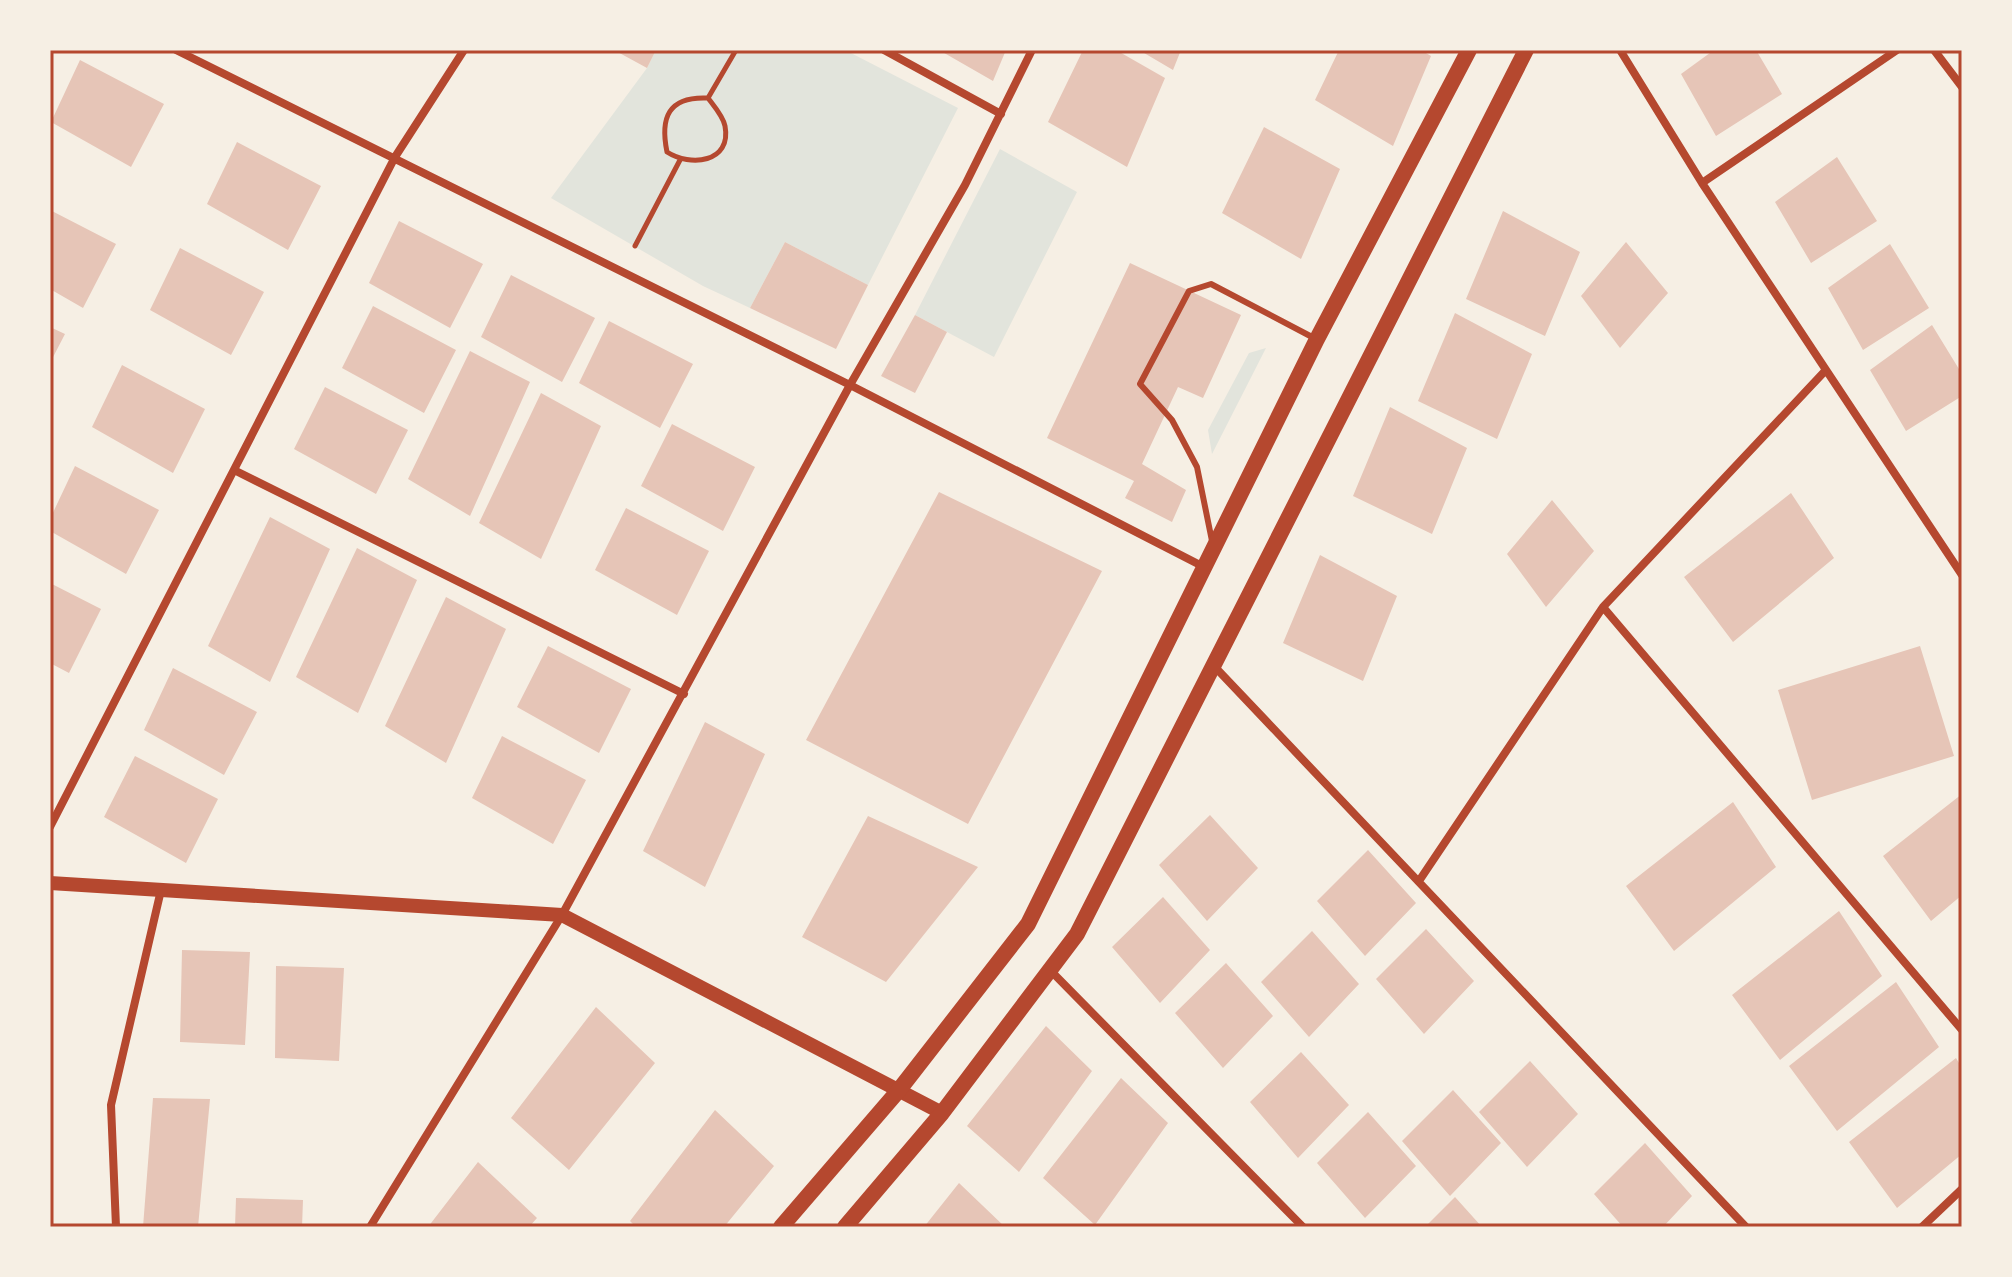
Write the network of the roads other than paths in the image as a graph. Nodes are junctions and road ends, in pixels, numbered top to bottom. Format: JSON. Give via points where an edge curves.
{"nodes":[{"id":1,"x":176,"y":50,"type":"edge"},
{"id":2,"x":464,"y":50,"type":"edge"},
{"id":3,"x":884,"y":50,"type":"edge"},
{"id":4,"x":1032,"y":50,"type":"edge"},
{"id":5,"x":1469,"y":50,"type":"edge"},
{"id":6,"x":1526,"y":50,"type":"edge"},
{"id":7,"x":1620,"y":50,"type":"edge"},
{"id":8,"x":1897,"y":50,"type":"edge"},
{"id":9,"x":1934,"y":50,"type":"edge"},
{"id":10,"x":1962,"y":87,"type":"edge"},
{"id":11,"x":1001,"y":114,"type":"junction"},
{"id":12,"x":395,"y":157,"type":"junction"},
{"id":13,"x":1702,"y":183,"type":"junction"},
{"id":14,"x":1317,"y":339,"type":"junction"},
{"id":15,"x":1825,"y":371,"type":"junction"},
{"id":16,"x":850,"y":385,"type":"junction"},
{"id":17,"x":234,"y":470,"type":"junction"},
{"id":18,"x":1214,"y":548,"type":"junction"},
{"id":19,"x":1204,"y":567,"type":"junction"},
{"id":20,"x":1962,"y":575,"type":"edge"},
{"id":21,"x":1603,"y":607,"type":"junction"},
{"id":22,"x":1214,"y":666,"type":"junction"},
{"id":23,"x":684,"y":694,"type":"junction"},
{"id":24,"x":50,"y":827,"type":"edge"},
{"id":25,"x":1419,"y":881,"type":"junction"},
{"id":26,"x":50,"y":883,"type":"edge"},
{"id":27,"x":161,"y":890,"type":"junction"},
{"id":28,"x":562,"y":915,"type":"junction"},
{"id":29,"x":1050,"y":970,"type":"junction"},
{"id":30,"x":1962,"y":1030,"type":"edge"},
{"id":31,"x":899,"y":1090,"type":"junction"},
{"id":32,"x":942,"y":1113,"type":"junction"},
{"id":33,"x":1962,"y":1189,"type":"edge"},
{"id":34,"x":116,"y":1227,"type":"edge"},
{"id":35,"x":370,"y":1227,"type":"edge"},
{"id":36,"x":781,"y":1227,"type":"edge"},
{"id":37,"x":845,"y":1227,"type":"edge"},
{"id":38,"x":1303,"y":1227,"type":"edge"},
{"id":39,"x":1746,"y":1227,"type":"edge"},
{"id":40,"x":1922,"y":1227,"type":"edge"}],
"edges":[{"from":1,"to":12,"type":"street"},
{"from":2,"to":12,"type":"street"},
{"from":3,"to":11,"type":"street"},
{"from":4,"to":11,"type":"street"},
{"from":5,"to":14,"type":"main road"},
{"from":6,"to":22,"type":"main road"},
{"from":7,"to":13,"type":"street"},
{"from":8,"to":13,"type":"street"},
{"from":9,"to":10,"type":"street"},
{"from":11,"to":16,"type":"street"},
{"from":12,"to":16,"type":"street"},
{"from":12,"to":17,"type":"street"},
{"from":13,"to":15,"type":"street"},
{"from":14,"to":18,"type":"main road"},
{"from":14,"to":18,"type":"lane","via":[[1211,284],[1189,291],[1140,384],[1172,420],[1197,467]]},
{"from":15,"to":20,"type":"street"},
{"from":15,"to":21,"type":"street"},
{"from":16,"to":19,"type":"street"},
{"from":16,"to":23,"type":"street"},
{"from":17,"to":23,"type":"street"},
{"from":17,"to":24,"type":"street"},
{"from":18,"to":19,"type":"main road"},
{"from":19,"to":31,"type":"main road","via":[[1028,924]]},
{"from":21,"to":25,"type":"street"},
{"from":21,"to":30,"type":"street"},
{"from":22,"to":25,"type":"street"},
{"from":22,"to":29,"type":"main road","via":[[1077,934]]},
{"from":23,"to":28,"type":"street"},
{"from":25,"to":39,"type":"street"},
{"from":26,"to":27,"type":"street"},
{"from":27,"to":28,"type":"street"},
{"from":27,"to":34,"type":"street","via":[[111,1105]]},
{"from":28,"to":31,"type":"street"},
{"from":28,"to":35,"type":"street"},
{"from":29,"to":32,"type":"main road"},
{"from":29,"to":38,"type":"street"},
{"from":31,"to":32,"type":"street"},
{"from":31,"to":36,"type":"main road"},
{"from":32,"to":37,"type":"main road"},
{"from":33,"to":40,"type":"street"}]}
